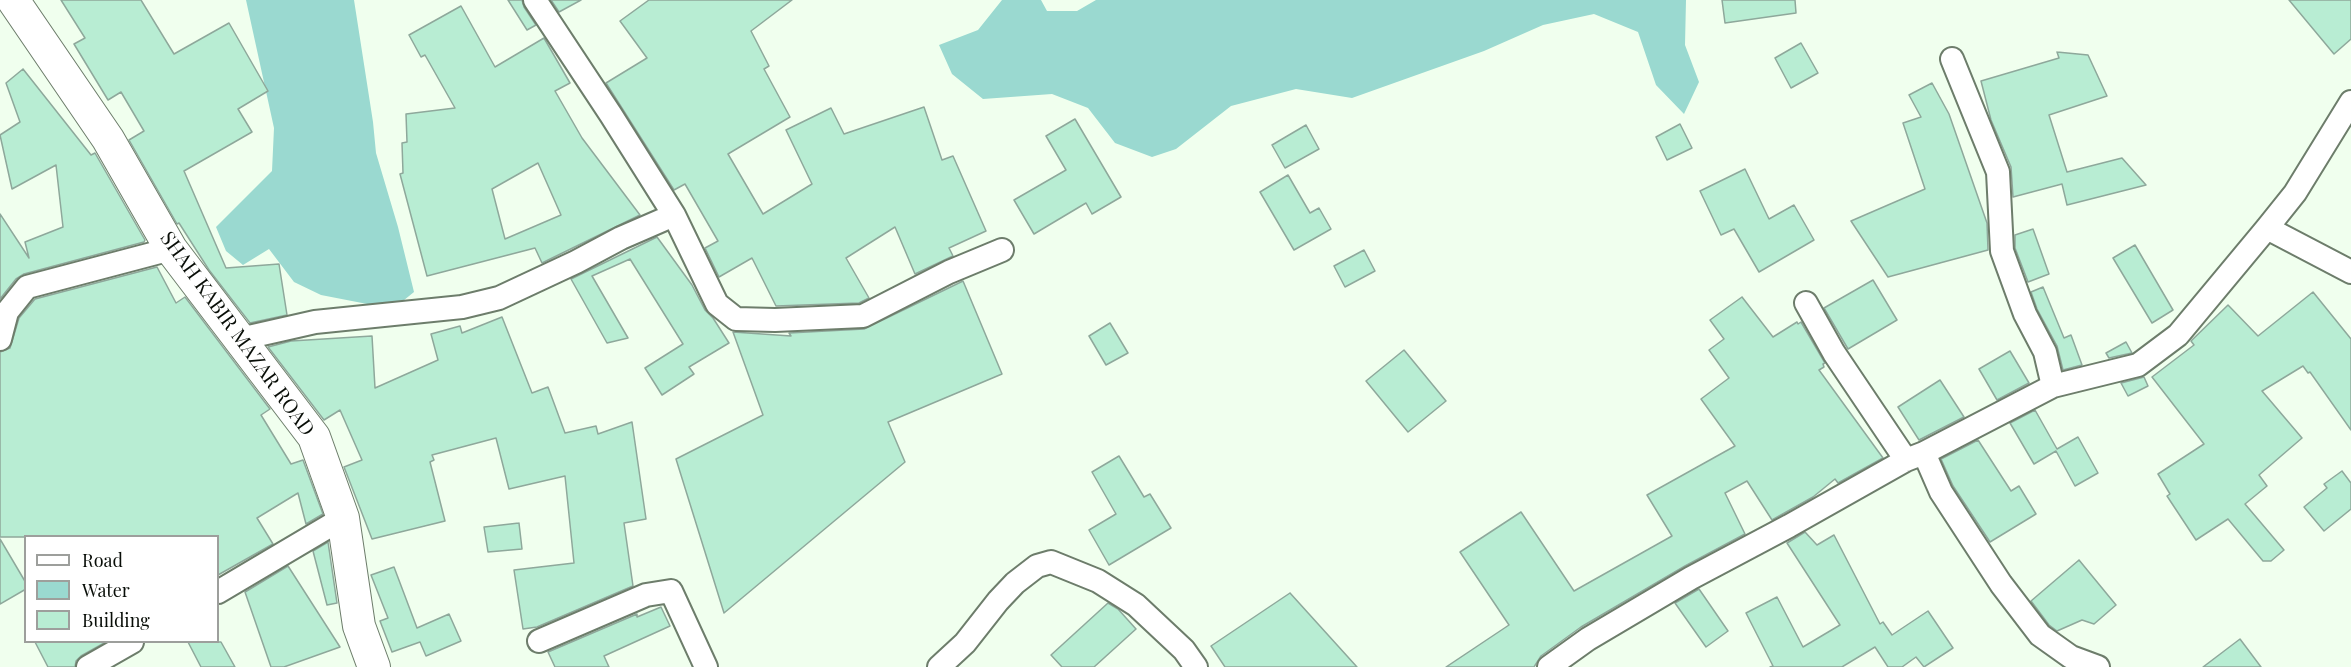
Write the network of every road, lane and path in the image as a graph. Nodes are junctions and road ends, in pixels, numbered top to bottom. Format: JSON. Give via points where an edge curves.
{"nodes":[{"id":1,"x":13,"y":0,"type":"edge"},
{"id":2,"x":535,"y":0,"type":"edge"},
{"id":3,"x":1952,"y":59,"type":"dead end"},
{"id":4,"x":2351,"y":102,"type":"edge"},
{"id":5,"x":674,"y":215,"type":"junction"},
{"id":6,"x":2267,"y":228,"type":"junction"},
{"id":7,"x":171,"y":249,"type":"junction"},
{"id":8,"x":1002,"y":250,"type":"dead end"},
{"id":9,"x":2351,"y":272,"type":"edge"},
{"id":10,"x":1806,"y":303,"type":"dead end"},
{"id":11,"x":0,"y":339,"type":"edge"},
{"id":12,"x":240,"y":339,"type":"junction"},
{"id":13,"x":2053,"y":386,"type":"junction"},
{"id":14,"x":1915,"y":456,"type":"junction"},
{"id":15,"x":343,"y":518,"type":"junction"},
{"id":16,"x":219,"y":591,"type":"edge"},
{"id":17,"x":539,"y":641,"type":"dead end"},
{"id":18,"x":130,"y":643,"type":"edge"},
{"id":19,"x":88,"y":667,"type":"edge"},
{"id":20,"x":374,"y":667,"type":"edge"},
{"id":21,"x":706,"y":667,"type":"edge"},
{"id":22,"x":939,"y":667,"type":"edge"},
{"id":23,"x":1196,"y":667,"type":"edge"},
{"id":24,"x":1549,"y":667,"type":"edge"},
{"id":25,"x":2098,"y":667,"type":"edge"}],
"edges":[{"from":1,"to":7,"type":"street","name":"SHAH KABIR MAZAR ROAD","via":[[108,139]]},
{"from":2,"to":5,"type":"street"},
{"from":3,"to":13,"type":"street","via":[[1998,172],[2002,251],[2025,314],[2045,352]]},
{"from":4,"to":6,"type":"street","via":[[2295,193]]},
{"from":5,"to":8,"type":"street","via":[[717,304],[736,318],[863,316]]},
{"from":5,"to":12,"type":"street","via":[[499,298],[462,307],[315,322]]},
{"from":6,"to":9,"type":"street"},
{"from":6,"to":13,"type":"street","via":[[2178,335],[2146,359]]},
{"from":7,"to":11,"type":"street","via":[[27,286],[7,312]]},
{"from":7,"to":12,"type":"street","name":"SHAH KABIR MAZAR ROAD"},
{"from":10,"to":14,"type":"street","via":[[1834,353]]},
{"from":12,"to":15,"type":"street","name":"SHAH KABIR MAZAR ROAD","via":[[314,437]]},
{"from":13,"to":14,"type":"street"},
{"from":14,"to":24,"type":"street","via":[[1691,578],[1588,639]]},
{"from":14,"to":25,"type":"street","via":[[2040,635],[2071,657]]},
{"from":15,"to":16,"type":"street"},
{"from":15,"to":20,"type":"street","name":"SHAH KABIR MAZAR ROAD","via":[[359,626]]},
{"from":17,"to":21,"type":"street","via":[[646,595],[671,591]]},
{"from":18,"to":19,"type":"street"},
{"from":22,"to":23,"type":"street","via":[[965,643],[1015,583],[1051,562],[1098,581],[1136,605],[1184,650]]}]}
